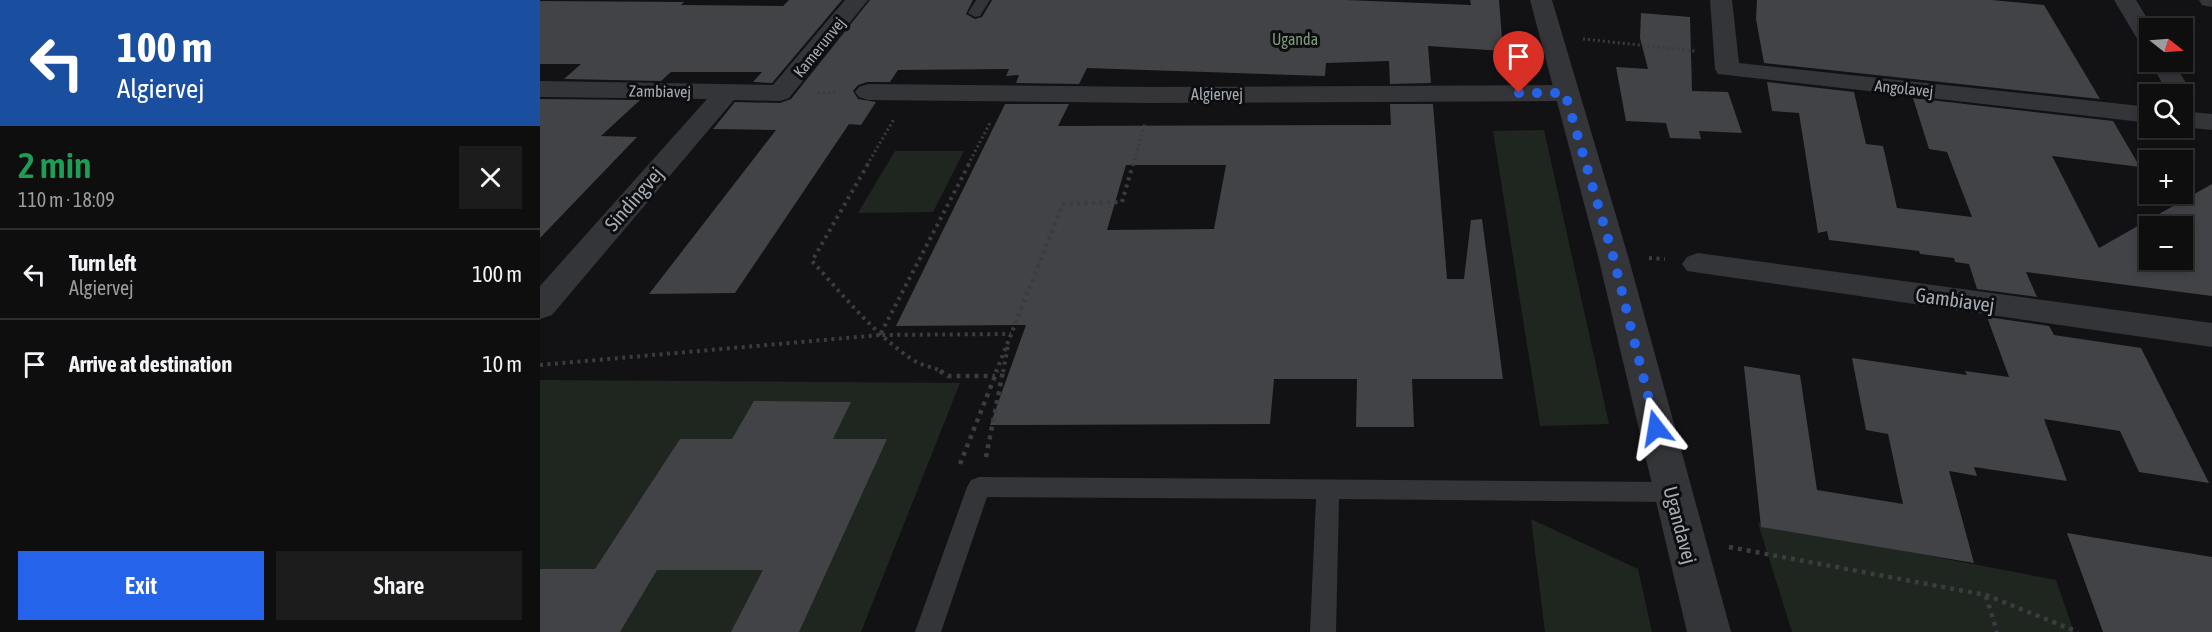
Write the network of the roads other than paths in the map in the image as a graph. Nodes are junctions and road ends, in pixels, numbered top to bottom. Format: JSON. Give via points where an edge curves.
{"nodes":[{"id":1,"x":857,"y":0,"type":"edge"},
{"id":2,"x":983,"y":0,"type":"edge"},
{"id":3,"x":1541,"y":0,"type":"edge"},
{"id":4,"x":1721,"y":0,"type":"edge"},
{"id":5,"x":2126,"y":0,"type":"edge"},
{"id":6,"x":975,"y":13,"type":"dead end"},
{"id":7,"x":2139,"y":23,"type":"edge"},
{"id":8,"x":540,"y":89,"type":"edge"},
{"id":9,"x":728,"y":91,"type":"junction"},
{"id":10,"x":868,"y":92,"type":"road end"},
{"id":11,"x":780,"y":93,"type":"joint"},
{"id":12,"x":1565,"y":93,"type":"junction"},
{"id":13,"x":2139,"y":115,"type":"edge"},
{"id":14,"x":1698,"y":264,"type":"road end"},
{"id":15,"x":540,"y":307,"type":"edge"},
{"id":16,"x":2212,"y":335,"type":"edge"},
{"id":17,"x":1328,"y":490,"type":"junction"},
{"id":18,"x":1672,"y":492,"type":"junction"},
{"id":19,"x":928,"y":632,"type":"edge"},
{"id":20,"x":1323,"y":632,"type":"edge"},
{"id":21,"x":1709,"y":632,"type":"edge"}],
"edges":[{"from":1,"to":11,"type":"street","name":"Kamerunvej"},
{"from":2,"to":6,"type":"lane"},
{"from":3,"to":12,"type":"street","name":"Ugandavej"},
{"from":4,"to":13,"type":"street","name":"Angolavej","via":[[1727,69]]},
{"from":5,"to":7,"type":"street"},
{"from":8,"to":9,"type":"street","name":"Zambiavej"},
{"from":9,"to":11,"type":"street","name":"Zambiavej"},
{"from":9,"to":15,"type":"street","name":"Sindingvej"},
{"from":10,"to":12,"type":"street","name":"Algiervej"},
{"from":12,"to":18,"type":"street","name":"Ugandavej","via":[[1613,256]]},
{"from":14,"to":16,"type":"street","name":"Gambiavej"},
{"from":17,"to":18,"type":"lane"},
{"from":17,"to":19,"type":"lane","via":[[979,487]]},
{"from":17,"to":20,"type":"lane"},
{"from":18,"to":21,"type":"street","name":"Ugandavej"}]}
